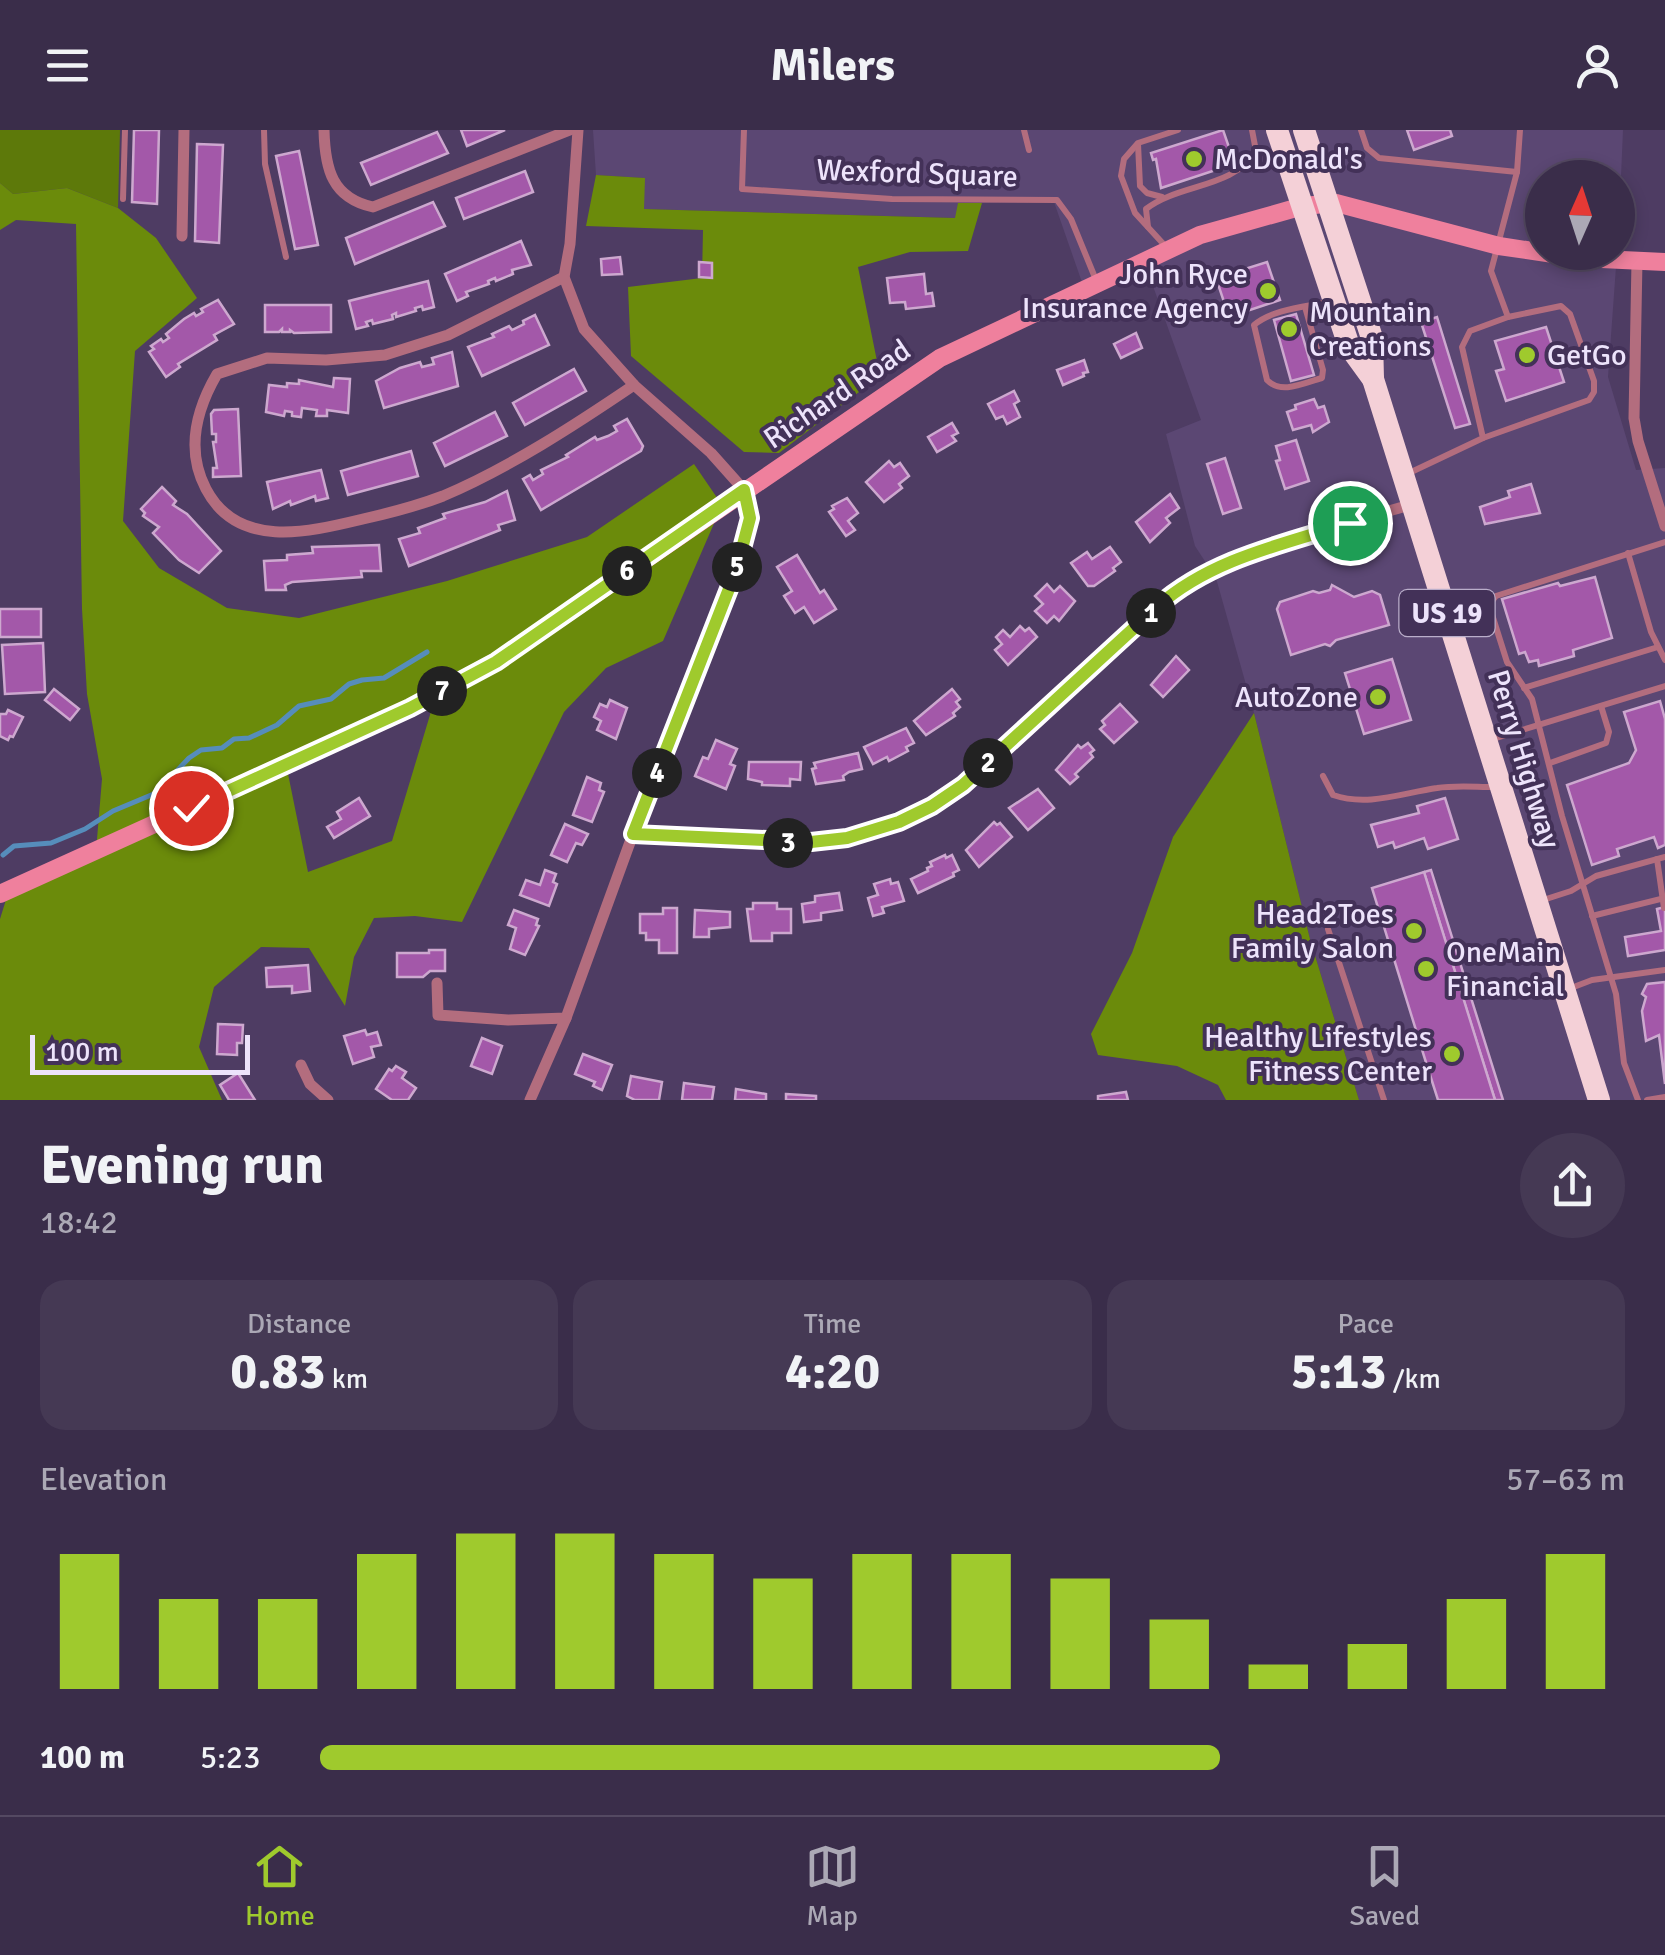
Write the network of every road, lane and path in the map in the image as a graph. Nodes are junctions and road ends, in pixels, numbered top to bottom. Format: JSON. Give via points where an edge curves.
{"nodes":[{"id":1,"x":125,"y":130,"type":"edge"},
{"id":2,"x":184,"y":130,"type":"edge"},
{"id":3,"x":264,"y":130,"type":"edge"},
{"id":4,"x":324,"y":130,"type":"edge"},
{"id":5,"x":570,"y":130,"type":"edge"},
{"id":6,"x":578,"y":130,"type":"edge"},
{"id":7,"x":744,"y":130,"type":"edge"},
{"id":8,"x":1024,"y":130,"type":"edge"},
{"id":9,"x":1178,"y":130,"type":"edge"},
{"id":10,"x":1252,"y":130,"type":"edge"},
{"id":11,"x":1277,"y":130,"type":"edge"},
{"id":12,"x":1304,"y":130,"type":"edge"},
{"id":13,"x":1362,"y":130,"type":"edge"},
{"id":14,"x":1520,"y":130,"type":"edge"},
{"id":15,"x":1138,"y":143,"type":"junction"},
{"id":16,"x":1029,"y":150,"type":"dead end"},
{"id":17,"x":1517,"y":172,"type":"junction"},
{"id":18,"x":1162,"y":196,"type":"junction"},
{"id":19,"x":123,"y":199,"type":"dead end"},
{"id":20,"x":1328,"y":203,"type":"junction"},
{"id":21,"x":1303,"y":206,"type":"junction"},
{"id":22,"x":1148,"y":227,"type":"junction"},
{"id":23,"x":182,"y":236,"type":"dead end"},
{"id":24,"x":1499,"y":246,"type":"junction"},
{"id":25,"x":1168,"y":250,"type":"junction"},
{"id":26,"x":286,"y":257,"type":"dead end"},
{"id":27,"x":1637,"y":261,"type":"junction"},
{"id":28,"x":1665,"y":262,"type":"edge"},
{"id":29,"x":564,"y":277,"type":"junction"},
{"id":30,"x":1097,"y":283,"type":"junction"},
{"id":31,"x":1334,"y":301,"type":"junction"},
{"id":32,"x":1305,"y":307,"type":"junction"},
{"id":33,"x":1508,"y":318,"type":"junction"},
{"id":34,"x":1373,"y":379,"type":"junction"},
{"id":35,"x":634,"y":386,"type":"junction"},
{"id":36,"x":1483,"y":438,"type":"junction"},
{"id":37,"x":1404,"y":475,"type":"junction"},
{"id":38,"x":744,"y":490,"type":"junction"},
{"id":39,"x":1414,"y":504,"type":"junction"},
{"id":40,"x":1662,"y":504,"type":"edge"},
{"id":41,"x":1665,"y":526,"type":"edge"},
{"id":42,"x":1665,"y":542,"type":"edge"},
{"id":43,"x":1628,"y":553,"type":"junction"},
{"id":44,"x":1491,"y":599,"type":"junction"},
{"id":45,"x":1448,"y":614,"type":"junction"},
{"id":46,"x":1658,"y":647,"type":"junction"},
{"id":47,"x":1665,"y":660,"type":"edge"},
{"id":48,"x":1665,"y":686,"type":"edge"},
{"id":49,"x":1524,"y":688,"type":"junction"},
{"id":50,"x":1601,"y":706,"type":"junction"},
{"id":51,"x":1540,"y":725,"type":"junction"},
{"id":52,"x":1488,"y":741,"type":"junction"},
{"id":53,"x":1550,"y":763,"type":"junction"},
{"id":54,"x":1323,"y":776,"type":"dead end"},
{"id":55,"x":1502,"y":787,"type":"junction"},
{"id":56,"x":633,"y":834,"type":"junction"},
{"id":57,"x":1661,"y":858,"type":"edge"},
{"id":58,"x":1583,"y":884,"type":"junction"},
{"id":59,"x":0,"y":894,"type":"edge"},
{"id":60,"x":1664,"y":901,"type":"edge"},
{"id":61,"x":1538,"y":902,"type":"junction"},
{"id":62,"x":1592,"y":916,"type":"junction"},
{"id":63,"x":1328,"y":928,"type":"dead end"},
{"id":64,"x":1665,"y":970,"type":"edge"},
{"id":65,"x":1611,"y":977,"type":"junction"},
{"id":66,"x":437,"y":983,"type":"dead end"},
{"id":67,"x":1565,"y":990,"type":"junction"},
{"id":68,"x":566,"y":1018,"type":"junction"},
{"id":69,"x":302,"y":1066,"type":"dead end"},
{"id":70,"x":1665,"y":1097,"type":"edge"},
{"id":71,"x":328,"y":1100,"type":"edge"},
{"id":72,"x":530,"y":1100,"type":"edge"},
{"id":73,"x":1384,"y":1100,"type":"edge"},
{"id":74,"x":1599,"y":1100,"type":"edge"},
{"id":75,"x":1638,"y":1100,"type":"edge"},
{"id":76,"x":1650,"y":1100,"type":"edge"}],
"edges":[{"from":1,"to":19,"type":"lane"},
{"from":2,"to":23,"type":"street"},
{"from":3,"to":26,"type":"lane"},
{"from":4,"to":5,"type":"street","via":[[330,173],[353,202],[373,207]]},
{"from":6,"to":29,"type":"street"},
{"from":7,"to":30,"type":"lane","name":"Wexford Square","via":[[742,189],[892,200],[1057,200]]},
{"from":8,"to":16,"type":"lane"},
{"from":9,"to":15,"type":"lane"},
{"from":10,"to":18,"type":"lane","via":[[1256,152],[1236,174]]},
{"from":11,"to":21,"type":"highway","name":"Perry Highway","number":"US 19"},
{"from":12,"to":20,"type":"highway","name":"Perry Highway","number":"US 19"},
{"from":13,"to":17,"type":"lane","via":[[1367,148],[1380,158]]},
{"from":14,"to":17,"type":"lane"},
{"from":15,"to":18,"type":"lane","via":[[1140,186]]},
{"from":15,"to":22,"type":"lane","via":[[1124,159],[1121,176]]},
{"from":17,"to":24,"type":"lane"},
{"from":18,"to":22,"type":"lane","via":[[1146,209]]},
{"from":20,"to":21,"type":"street","name":"Richard Road"},
{"from":20,"to":24,"type":"street","name":"Richard Road"},
{"from":20,"to":34,"type":"highway","name":"Perry Highway","number":"US 19","via":[[1372,338]]},
{"from":21,"to":25,"type":"street","name":"Richard Road"},
{"from":21,"to":31,"type":"highway","name":"Perry Highway","number":"US 19"},
{"from":22,"to":25,"type":"lane"},
{"from":24,"to":27,"type":"street","name":"Richard Road"},
{"from":24,"to":33,"type":"lane","via":[[1492,271]]},
{"from":25,"to":30,"type":"street","name":"Richard Road"},
{"from":27,"to":28,"type":"street","name":"Richard Road"},
{"from":27,"to":40,"type":"street","via":[[1634,418]]},
{"from":29,"to":35,"type":"street","via":[[584,328]]},
{"from":29,"to":35,"type":"street","via":[[448,336],[384,355],[267,358],[216,374],[197,416],[196,445],[198,472],[214,504],[239,524],[270,533],[305,533],[400,510],[444,495],[564,432]]},
{"from":30,"to":38,"type":"street","name":"Richard Road","via":[[940,358]]},
{"from":31,"to":32,"type":"lane"},
{"from":31,"to":34,"type":"highway","name":"Perry Highway","number":"US 19","via":[[1349,346]]},
{"from":32,"to":32,"type":"lane","via":[[1254,325],[1273,386],[1322,378]]},
{"from":33,"to":36,"type":"lane","via":[[1470,332],[1462,347]]},
{"from":33,"to":36,"type":"lane","via":[[1560,306],[1570,314],[1594,392],[1589,400]]},
{"from":34,"to":37,"type":"highway","name":"Perry Highway","number":"US 19"},
{"from":35,"to":38,"type":"street"},
{"from":36,"to":37,"type":"lane"},
{"from":37,"to":39,"type":"highway","name":"Perry Highway","number":"US 19"},
{"from":38,"to":56,"type":"street","via":[[750,518],[736,571]]},
{"from":38,"to":59,"type":"street","name":"Richard Road","via":[[496,662],[410,708]]},
{"from":39,"to":45,"type":"highway","name":"Perry Highway","number":"US 19"},
{"from":39,"to":56,"type":"street","via":[[1250,555],[1193,580],[963,785],[899,822],[811,842]]},
{"from":40,"to":41,"type":"street"},
{"from":42,"to":43,"type":"lane"},
{"from":43,"to":44,"type":"lane"},
{"from":43,"to":46,"type":"lane"},
{"from":44,"to":45,"type":"lane"},
{"from":44,"to":49,"type":"lane","via":[[1507,662]]},
{"from":45,"to":52,"type":"highway","name":"Perry Highway","number":"US 19"},
{"from":46,"to":47,"type":"lane"},
{"from":46,"to":49,"type":"lane"},
{"from":48,"to":50,"type":"lane"},
{"from":49,"to":51,"type":"lane"},
{"from":50,"to":51,"type":"lane"},
{"from":50,"to":53,"type":"lane","via":[[1606,743]]},
{"from":51,"to":52,"type":"lane"},
{"from":51,"to":53,"type":"lane"},
{"from":52,"to":55,"type":"highway","name":"Perry Highway","number":"US 19"},
{"from":53,"to":58,"type":"lane"},
{"from":54,"to":55,"type":"lane","via":[[1334,795],[1350,801],[1439,787]]},
{"from":55,"to":61,"type":"highway","name":"Perry Highway","number":"US 19"},
{"from":56,"to":68,"type":"street"},
{"from":57,"to":58,"type":"lane"},
{"from":57,"to":60,"type":"lane"},
{"from":58,"to":61,"type":"lane"},
{"from":58,"to":62,"type":"lane"},
{"from":60,"to":62,"type":"lane"},
{"from":61,"to":67,"type":"highway","name":"Perry Highway","number":"US 19"},
{"from":62,"to":65,"type":"lane"},
{"from":63,"to":73,"type":"lane"},
{"from":64,"to":65,"type":"lane"},
{"from":65,"to":67,"type":"lane"},
{"from":65,"to":75,"type":"lane","via":[[1624,1063]]},
{"from":66,"to":68,"type":"street","via":[[438,1014]]},
{"from":67,"to":74,"type":"highway","name":"Perry Highway","number":"US 19"},
{"from":68,"to":72,"type":"street"},
{"from":69,"to":71,"type":"street"},
{"from":70,"to":76,"type":"lane"}]}
